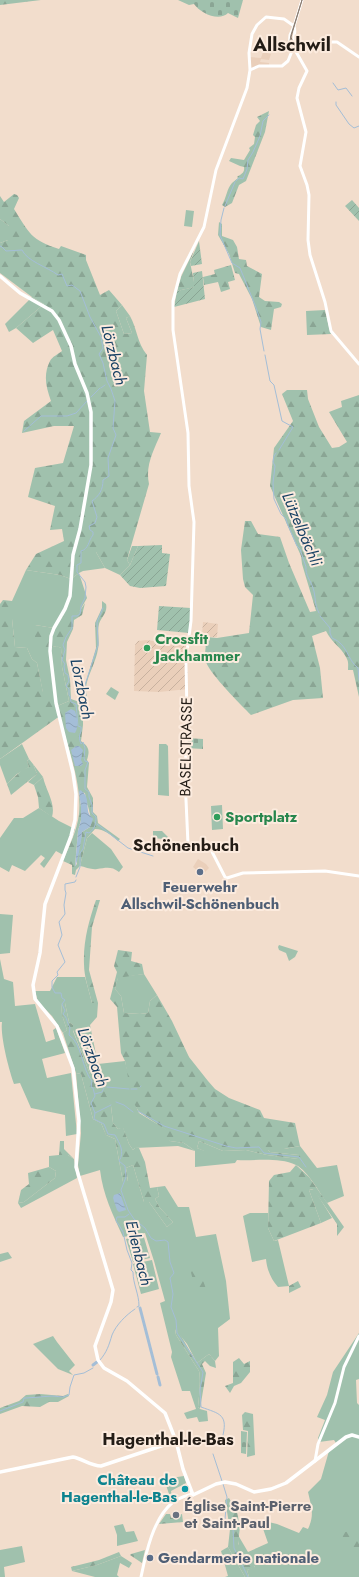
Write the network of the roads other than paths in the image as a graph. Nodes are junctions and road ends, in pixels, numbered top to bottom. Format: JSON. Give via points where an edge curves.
{"nodes":[{"id":1,"x":302,"y":0,"type":"edge"},
{"id":2,"x":294,"y":26,"type":"junction"},
{"id":3,"x":294,"y":50,"type":"junction"},
{"id":4,"x":359,"y":57,"type":"edge"},
{"id":5,"x":250,"y":70,"type":"junction"},
{"id":6,"x":0,"y":276,"type":"edge"},
{"id":7,"x":359,"y":364,"type":"edge"},
{"id":8,"x":359,"y":876,"type":"edge"},
{"id":9,"x":359,"y":1336,"type":"edge"},
{"id":10,"x":359,"y":1437,"type":"edge"},
{"id":11,"x":176,"y":1441,"type":"junction"},
{"id":12,"x":317,"y":1457,"type":"junction"},
{"id":13,"x":0,"y":1472,"type":"edge"},
{"id":14,"x":192,"y":1494,"type":"junction"},
{"id":15,"x":140,"y":1577,"type":"edge"}],
"edges":[{"from":1,"to":2,"type":"street"},
{"from":2,"to":3,"type":"street"},
{"from":2,"to":3,"type":"street","via":[[289,40],[289,48]]},
{"from":2,"to":5,"type":"street","name":"BASELSTRASSE","via":[[284,19],[266,17],[260,22],[252,34]]},
{"from":3,"to":4,"type":"street","via":[[322,47],[338,42]]},
{"from":3,"to":5,"type":"street","via":[[282,66],[264,66]]},
{"from":3,"to":7,"type":"street","via":[[307,71],[297,98],[306,132],[300,166],[309,195],[310,255],[331,331]]},
{"from":5,"to":8,"type":"street","name":"BASELSTRASSE","via":[[245,95],[216,171],[204,227],[180,274],[173,301],[173,330],[188,433],[189,486],[194,522],[191,621],[187,647],[184,778],[188,844],[190,846],[207,842],[227,878],[243,873],[325,870]]},
{"from":6,"to":11,"type":"main road","via":[[20,293],[52,311],[59,320],[71,346],[91,412],[91,464],[73,555],[70,596],[51,636],[50,651],[56,702],[73,773],[76,794],[75,820],[45,904],[34,992],[38,1003],[57,1026],[73,1068],[79,1121],[76,1167],[113,1290],[95,1346],[98,1360],[104,1368],[125,1379],[164,1412]]},
{"from":9,"to":12,"type":"street","via":[[344,1367],[335,1403],[317,1448]]},
{"from":10,"to":12,"type":"main road","via":[[346,1437]]},
{"from":11,"to":13,"type":"main road","via":[[101,1466],[73,1458]]},
{"from":11,"to":14,"type":"main road"},
{"from":12,"to":14,"type":"main road","via":[[315,1462],[288,1481],[269,1490],[254,1492],[236,1484],[223,1483]]},
{"from":14,"to":15,"type":"street","via":[[176,1500],[168,1507],[154,1530]]}]}
